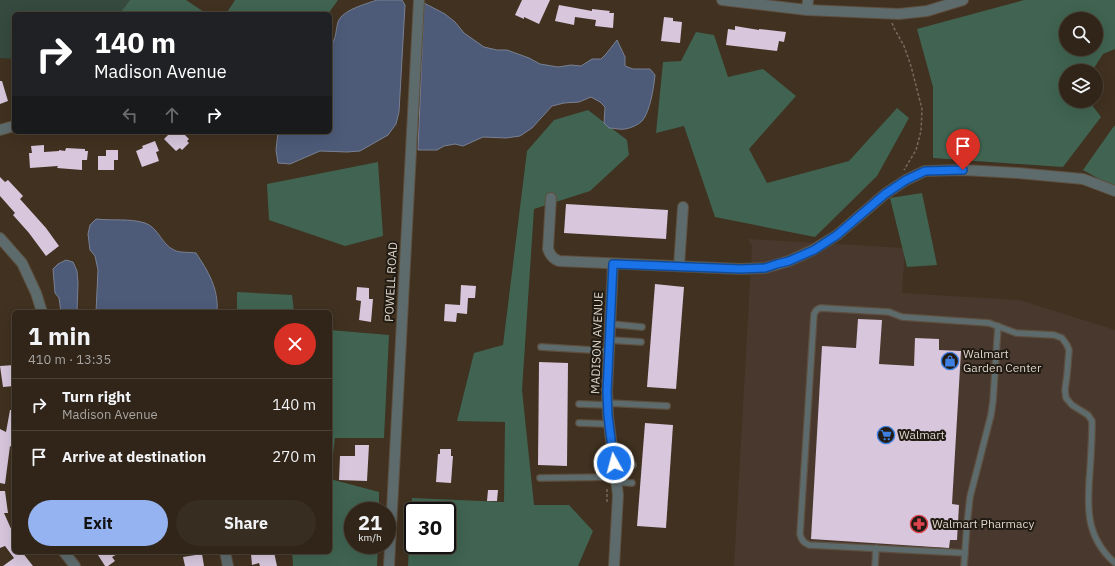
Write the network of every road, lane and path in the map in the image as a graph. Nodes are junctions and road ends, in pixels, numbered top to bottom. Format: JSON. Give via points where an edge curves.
{"nodes":[{"id":1,"x":419,"y":0,"type":"edge"},
{"id":2,"x":722,"y":0,"type":"edge"},
{"id":3,"x":963,"y":0,"type":"edge"},
{"id":4,"x":808,"y":5,"type":"edge"},
{"id":5,"x":890,"y":14,"type":"junction"},
{"id":6,"x":12,"y":127,"type":"edge"},
{"id":7,"x":0,"y":130,"type":"edge"},
{"id":8,"x":894,"y":188,"type":"junction"},
{"id":9,"x":1115,"y":191,"type":"edge"},
{"id":10,"x":550,"y":198,"type":"dead end"},
{"id":11,"x":683,"y":207,"type":"dead end"},
{"id":12,"x":0,"y":238,"type":"edge"},
{"id":13,"x":613,"y":264,"type":"junction"},
{"id":14,"x":679,"y":266,"type":"junction"},
{"id":15,"x":41,"y":310,"type":"edge"},
{"id":16,"x":610,"y":324,"type":"junction"},
{"id":17,"x":998,"y":326,"type":"junction"},
{"id":18,"x":642,"y":327,"type":"dead end"},
{"id":19,"x":609,"y":340,"type":"junction"},
{"id":20,"x":642,"y":342,"type":"dead end"},
{"id":21,"x":541,"y":347,"type":"dead end"},
{"id":22,"x":609,"y":350,"type":"junction"},
{"id":23,"x":579,"y":404,"type":"dead end"},
{"id":24,"x":607,"y":404,"type":"junction"},
{"id":25,"x":667,"y":406,"type":"dead end"},
{"id":26,"x":579,"y":423,"type":"dead end"},
{"id":27,"x":609,"y":424,"type":"junction"},
{"id":28,"x":614,"y":463,"type":"junction"},
{"id":29,"x":633,"y":465,"type":"dead end"},
{"id":30,"x":540,"y":478,"type":"dead end"},
{"id":31,"x":613,"y":479,"type":"junction"},
{"id":32,"x":632,"y":483,"type":"dead end"},
{"id":33,"x":607,"y":503,"type":"dead end"},
{"id":34,"x":876,"y":548,"type":"junction"},
{"id":35,"x":965,"y":553,"type":"junction"},
{"id":36,"x":66,"y":554,"type":"edge"},
{"id":37,"x":225,"y":554,"type":"edge"},
{"id":38,"x":1115,"y":563,"type":"edge"},
{"id":39,"x":75,"y":566,"type":"edge"},
{"id":40,"x":228,"y":566,"type":"edge"},
{"id":41,"x":389,"y":566,"type":"edge"},
{"id":42,"x":614,"y":566,"type":"edge"},
{"id":43,"x":875,"y":566,"type":"edge"},
{"id":44,"x":964,"y":566,"type":"edge"}],
"edges":[{"from":1,"to":41,"type":"street","name":"POWELL ROAD"},
{"from":2,"to":4,"type":"street"},
{"from":3,"to":5,"type":"street","via":[[927,11]]},
{"from":4,"to":5,"type":"street"},
{"from":5,"to":8,"type":"path","via":[[911,66],[922,110],[921,131],[916,150]]},
{"from":6,"to":7,"type":"street"},
{"from":8,"to":9,"type":"street","via":[[925,171],[963,170],[1083,179]]},
{"from":8,"to":14,"type":"street","via":[[837,235],[814,250],[789,261],[765,268]]},
{"from":10,"to":13,"type":"street","via":[[550,255],[559,261]]},
{"from":11,"to":14,"type":"street"},
{"from":12,"to":15,"type":"street","via":[[22,263]]},
{"from":13,"to":14,"type":"street"},
{"from":13,"to":16,"type":"street","name":"MADISON AVENUE"},
{"from":16,"to":18,"type":"lane"},
{"from":16,"to":19,"type":"street","name":"MADISON AVENUE"},
{"from":17,"to":34,"type":"lane","via":[[989,323],[902,317],[889,312],[821,308],[815,312],[800,537],[803,542],[809,544]]},
{"from":17,"to":35,"type":"lane","via":[[991,415],[970,498]]},
{"from":17,"to":38,"type":"lane","via":[[1016,333],[1058,336],[1067,345],[1069,350],[1066,398],[1072,406],[1092,420],[1088,504],[1090,520],[1098,542]]},
{"from":19,"to":20,"type":"lane"},
{"from":19,"to":22,"type":"street","name":"MADISON AVENUE"},
{"from":21,"to":22,"type":"lane"},
{"from":22,"to":24,"type":"street","name":"MADISON AVENUE"},
{"from":23,"to":24,"type":"lane"},
{"from":24,"to":25,"type":"lane"},
{"from":24,"to":27,"type":"street","name":"MADISON AVENUE"},
{"from":26,"to":27,"type":"lane"},
{"from":27,"to":28,"type":"street","name":"MADISON AVENUE"},
{"from":28,"to":29,"type":"lane"},
{"from":28,"to":31,"type":"street","name":"MADISON AVENUE"},
{"from":30,"to":31,"type":"lane"},
{"from":31,"to":32,"type":"lane"},
{"from":31,"to":33,"type":"path"},
{"from":31,"to":42,"type":"street","name":"MADISON AVENUE","via":[[617,501]]},
{"from":34,"to":35,"type":"lane"},
{"from":34,"to":43,"type":"lane"},
{"from":35,"to":44,"type":"lane"},
{"from":36,"to":39,"type":"street"},
{"from":37,"to":40,"type":"street"}]}
